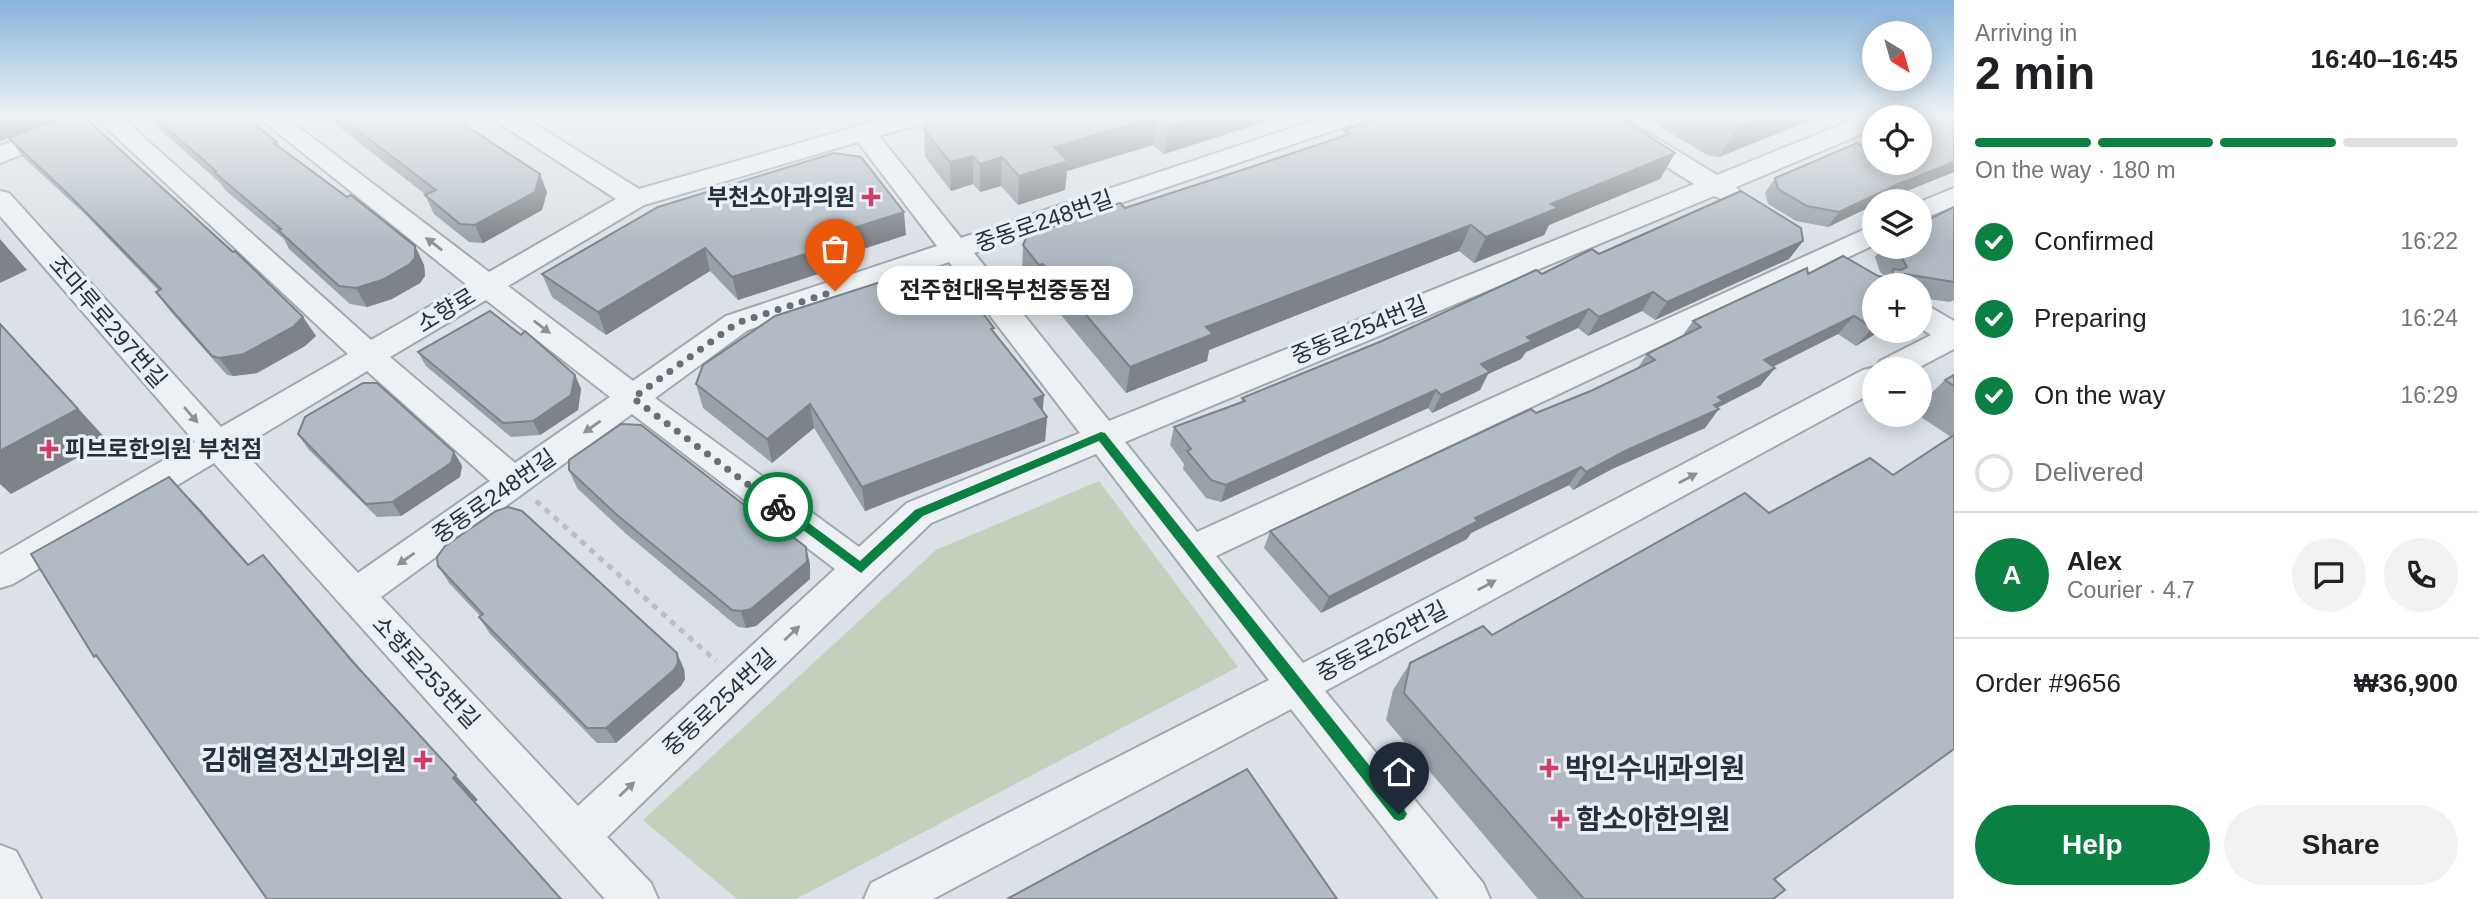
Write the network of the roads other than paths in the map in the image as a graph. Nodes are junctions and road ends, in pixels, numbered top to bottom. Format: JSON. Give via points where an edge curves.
{"nodes":[{"id":1,"x":136,"y":158,"type":"edge"},
{"id":2,"x":323,"y":158,"type":"edge"},
{"id":3,"x":571,"y":158,"type":"edge"},
{"id":4,"x":775,"y":158,"type":"edge"},
{"id":5,"x":884,"y":158,"type":"edge"},
{"id":6,"x":1229,"y":158,"type":"edge"},
{"id":7,"x":1670,"y":158,"type":"edge"},
{"id":8,"x":1781,"y":158,"type":"edge"},
{"id":9,"x":1714,"y":185,"type":"junction"},
{"id":10,"x":1954,"y":196,"type":"edge"},
{"id":11,"x":0,"y":199,"type":"edge"},
{"id":12,"x":635,"y":199,"type":"junction"},
{"id":13,"x":1748,"y":206,"type":"edge"},
{"id":14,"x":1932,"y":206,"type":"edge"},
{"id":15,"x":1862,"y":240,"type":"edge"},
{"id":16,"x":957,"y":251,"type":"junction"},
{"id":17,"x":488,"y":285,"type":"junction"},
{"id":18,"x":1932,"y":321,"type":"edge"},
{"id":19,"x":1954,"y":335,"type":"edge"},
{"id":20,"x":369,"y":356,"type":"junction"},
{"id":21,"x":1913,"y":357,"type":"edge"},
{"id":22,"x":1862,"y":384,"type":"edge"},
{"id":23,"x":633,"y":398,"type":"junction"},
{"id":24,"x":1101,"y":436,"type":"junction"},
{"id":25,"x":217,"y":445,"type":"junction"},
{"id":26,"x":514,"y":482,"type":"junction"},
{"id":27,"x":1191,"y":551,"type":"junction"},
{"id":28,"x":861,"y":568,"type":"junction"},
{"id":29,"x":0,"y":573,"type":"edge"},
{"id":30,"x":356,"y":595,"type":"junction"},
{"id":31,"x":1297,"y":687,"type":"junction"},
{"id":32,"x":577,"y":836,"type":"junction"},
{"id":33,"x":0,"y":867,"type":"edge"},
{"id":34,"x":18,"y":899,"type":"edge"},
{"id":35,"x":635,"y":899,"type":"edge"},
{"id":36,"x":887,"y":899,"type":"edge"},
{"id":37,"x":1467,"y":899,"type":"edge"}],
"edges":[{"from":1,"to":20,"type":"street"},
{"from":17,"to":2,"type":"street","one_way":true},
{"from":3,"to":12,"type":"street"},
{"from":4,"to":12,"type":"street","name":"소향로"},
{"from":5,"to":16,"type":"street"},
{"from":6,"to":16,"type":"street","name":"중동로248번길"},
{"from":7,"to":9,"type":"street"},
{"from":8,"to":9,"type":"street","name":"중동로254번길"},
{"from":9,"to":13,"type":"street"},
{"from":9,"to":24,"type":"street","name":"중동로254번길"},
{"from":10,"to":14,"type":"street"},
{"from":11,"to":25,"type":"street","name":"조마루로297번길","one_way":true},
{"from":12,"to":17,"type":"street","name":"소향로"},
{"from":15,"to":27,"type":"street"},
{"from":16,"to":23,"type":"street","name":"중동로248번길","via":[[737,323]]},
{"from":16,"to":24,"type":"street"},
{"from":17,"to":20,"type":"street","name":"소향로"},
{"from":17,"to":23,"type":"street","one_way":true},
{"from":18,"to":19,"type":"street"},
{"from":19,"to":21,"type":"street"},
{"from":20,"to":25,"type":"street","name":"소향로"},
{"from":20,"to":26,"type":"street"},
{"from":31,"to":22,"type":"street","name":"중동로262번길","one_way":true},
{"from":23,"to":26,"type":"street","name":"중동로248번길","one_way":true},
{"from":23,"to":28,"type":"street"},
{"from":24,"to":27,"type":"street"},
{"from":24,"to":28,"type":"street","name":"중동로254번길","via":[[919,513]]},
{"from":25,"to":29,"type":"street","name":"소향로"},
{"from":25,"to":30,"type":"street","name":"소향로253번길"},
{"from":26,"to":30,"type":"street","name":"중동로248번길","one_way":true},
{"from":27,"to":31,"type":"street"},
{"from":32,"to":28,"type":"street","name":"중동로254번길","one_way":true},
{"from":30,"to":32,"type":"street","name":"소향로253번길"},
{"from":31,"to":36,"type":"street","name":"중동로262번길"},
{"from":31,"to":37,"type":"street"},
{"from":32,"to":35,"type":"street","name":"소향로253번길"},
{"from":33,"to":34,"type":"street"}]}
